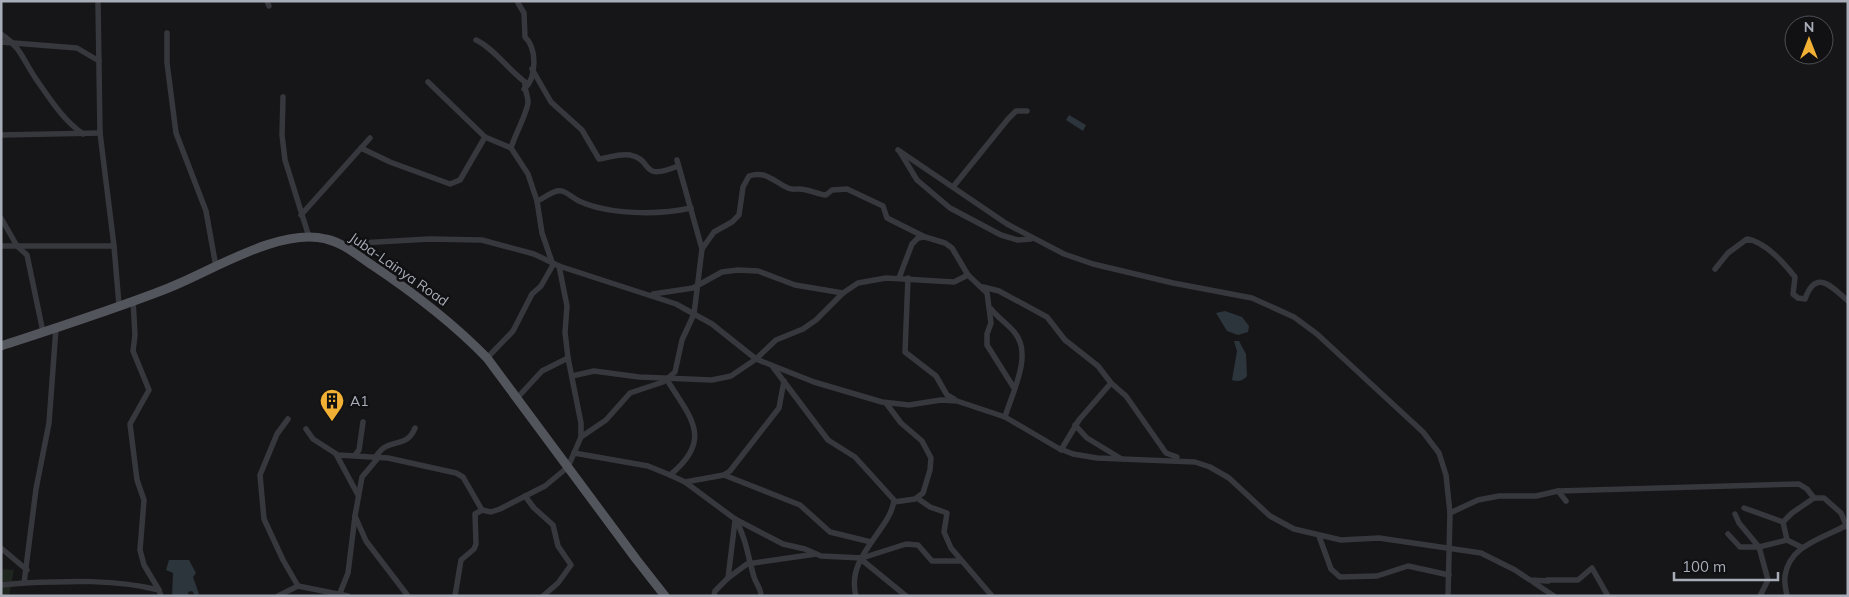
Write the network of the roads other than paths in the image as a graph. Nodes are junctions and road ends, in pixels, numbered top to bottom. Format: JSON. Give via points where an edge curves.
{"nodes":[{"id":1,"x":98,"y":1,"type":"edge"},
{"id":2,"x":518,"y":3,"type":"dead end"},
{"id":3,"x":166,"y":33,"type":"dead end"},
{"id":4,"x":1,"y":34,"type":"edge"},
{"id":5,"x":476,"y":40,"type":"dead end"},
{"id":6,"x":1,"y":42,"type":"edge"},
{"id":7,"x":15,"y":43,"type":"junction"},
{"id":8,"x":99,"y":61,"type":"junction"},
{"id":9,"x":532,"y":69,"type":"junction"},
{"id":10,"x":428,"y":82,"type":"dead end"},
{"id":11,"x":524,"y":89,"type":"junction"},
{"id":12,"x":282,"y":97,"type":"dead end"},
{"id":13,"x":1027,"y":111,"type":"dead end"},
{"id":14,"x":100,"y":133,"type":"junction"},
{"id":15,"x":83,"y":134,"type":"junction"},
{"id":16,"x":1,"y":136,"type":"edge"},
{"id":17,"x":485,"y":137,"type":"junction"},
{"id":18,"x":370,"y":138,"type":"dead end"},
{"id":19,"x":361,"y":148,"type":"junction"},
{"id":20,"x":511,"y":148,"type":"junction"},
{"id":21,"x":953,"y":187,"type":"junction"},
{"id":22,"x":537,"y":201,"type":"junction"},
{"id":23,"x":691,"y":208,"type":"junction"},
{"id":24,"x":302,"y":215,"type":"junction"},
{"id":25,"x":1,"y":218,"type":"edge"},
{"id":26,"x":309,"y":237,"type":"junction"},
{"id":27,"x":925,"y":237,"type":"junction"},
{"id":28,"x":1032,"y":238,"type":"junction"},
{"id":29,"x":340,"y":244,"type":"junction"},
{"id":30,"x":1,"y":246,"type":"edge"},
{"id":31,"x":17,"y":246,"type":"junction"},
{"id":32,"x":114,"y":246,"type":"junction"},
{"id":33,"x":702,"y":249,"type":"junction"},
{"id":34,"x":556,"y":265,"type":"junction"},
{"id":35,"x":216,"y":267,"type":"junction"},
{"id":36,"x":1715,"y":269,"type":"dead end"},
{"id":37,"x":968,"y":275,"type":"junction"},
{"id":38,"x":899,"y":278,"type":"junction"},
{"id":39,"x":908,"y":278,"type":"junction"},
{"id":40,"x":698,"y":285,"type":"junction"},
{"id":41,"x":983,"y":286,"type":"junction"},
{"id":42,"x":843,"y":293,"type":"junction"},
{"id":43,"x":652,"y":294,"type":"junction"},
{"id":44,"x":133,"y":300,"type":"junction"},
{"id":45,"x":1848,"y":301,"type":"edge"},
{"id":46,"x":119,"y":305,"type":"junction"},
{"id":47,"x":991,"y":308,"type":"junction"},
{"id":48,"x":694,"y":314,"type":"junction"},
{"id":49,"x":56,"y":328,"type":"junction"},
{"id":50,"x":44,"y":332,"type":"junction"},
{"id":51,"x":1,"y":346,"type":"edge"},
{"id":52,"x":487,"y":358,"type":"junction"},
{"id":53,"x":568,"y":358,"type":"junction"},
{"id":54,"x":756,"y":359,"type":"junction"},
{"id":55,"x":771,"y":365,"type":"junction"},
{"id":56,"x":572,"y":376,"type":"junction"},
{"id":57,"x":668,"y":379,"type":"junction"},
{"id":58,"x":784,"y":382,"type":"junction"},
{"id":59,"x":1111,"y":383,"type":"junction"},
{"id":60,"x":1014,"y":388,"type":"junction"},
{"id":61,"x":518,"y":397,"type":"junction"},
{"id":62,"x":956,"y":401,"type":"junction"},
{"id":63,"x":886,"y":403,"type":"junction"},
{"id":64,"x":1005,"y":417,"type":"junction"},
{"id":65,"x":288,"y":418,"type":"dead end"},
{"id":66,"x":363,"y":422,"type":"dead end"},
{"id":67,"x":1075,"y":425,"type":"junction"},
{"id":68,"x":414,"y":428,"type":"dead end"},
{"id":69,"x":306,"y":429,"type":"dead end"},
{"id":70,"x":581,"y":437,"type":"junction"},
{"id":71,"x":1061,"y":450,"type":"junction"},
{"id":72,"x":574,"y":453,"type":"junction"},
{"id":73,"x":336,"y":454,"type":"junction"},
{"id":74,"x":355,"y":455,"type":"junction"},
{"id":75,"x":376,"y":458,"type":"junction"},
{"id":76,"x":1122,"y":459,"type":"junction"},
{"id":77,"x":1184,"y":460,"type":"junction"},
{"id":78,"x":568,"y":467,"type":"junction"},
{"id":79,"x":670,"y":475,"type":"junction"},
{"id":80,"x":724,"y":475,"type":"junction"},
{"id":81,"x":686,"y":482,"type":"junction"},
{"id":82,"x":1558,"y":492,"type":"junction"},
{"id":83,"x":358,"y":495,"type":"junction"},
{"id":84,"x":525,"y":496,"type":"junction"},
{"id":85,"x":917,"y":498,"type":"junction"},
{"id":86,"x":1814,"y":498,"type":"junction"},
{"id":87,"x":1566,"y":501,"type":"dead end"},
{"id":88,"x":894,"y":502,"type":"junction"},
{"id":89,"x":1744,"y":508,"type":"dead end"},
{"id":90,"x":482,"y":510,"type":"junction"},
{"id":91,"x":1450,"y":513,"type":"junction"},
{"id":92,"x":1735,"y":514,"type":"dead end"},
{"id":93,"x":355,"y":516,"type":"junction"},
{"id":94,"x":735,"y":519,"type":"junction"},
{"id":95,"x":1783,"y":522,"type":"junction"},
{"id":96,"x":1847,"y":524,"type":"edge"},
{"id":97,"x":1728,"y":534,"type":"dead end"},
{"id":98,"x":1319,"y":536,"type":"junction"},
{"id":99,"x":1788,"y":540,"type":"junction"},
{"id":100,"x":871,"y":542,"type":"junction"},
{"id":101,"x":1759,"y":547,"type":"junction"},
{"id":102,"x":1801,"y":547,"type":"junction"},
{"id":103,"x":1,"y":548,"type":"edge"},
{"id":104,"x":1449,"y":549,"type":"junction"},
{"id":105,"x":816,"y":554,"type":"junction"},
{"id":106,"x":862,"y":559,"type":"junction"},
{"id":107,"x":961,"y":561,"type":"junction"},
{"id":108,"x":750,"y":563,"type":"junction"},
{"id":109,"x":27,"y":570,"type":"junction"},
{"id":110,"x":1449,"y":575,"type":"junction"},
{"id":111,"x":728,"y":578,"type":"junction"},
{"id":112,"x":1530,"y":580,"type":"junction"},
{"id":113,"x":1548,"y":581,"type":"dead end"},
{"id":114,"x":24,"y":583,"type":"junction"},
{"id":115,"x":1,"y":585,"type":"edge"},
{"id":116,"x":298,"y":586,"type":"junction"},
{"id":117,"x":160,"y":593,"type":"edge"},
{"id":118,"x":340,"y":593,"type":"dead end"},
{"id":119,"x":906,"y":595,"type":"edge"},
{"id":120,"x":278,"y":596,"type":"edge"},
{"id":121,"x":348,"y":596,"type":"edge"},
{"id":122,"x":408,"y":596,"type":"edge"},
{"id":123,"x":455,"y":596,"type":"edge"},
{"id":124,"x":543,"y":596,"type":"edge"},
{"id":125,"x":665,"y":596,"type":"edge"},
{"id":126,"x":714,"y":596,"type":"edge"},
{"id":127,"x":761,"y":596,"type":"edge"},
{"id":128,"x":856,"y":596,"type":"edge"},
{"id":129,"x":896,"y":596,"type":"edge"},
{"id":130,"x":992,"y":596,"type":"edge"},
{"id":131,"x":1448,"y":596,"type":"edge"},
{"id":132,"x":1554,"y":596,"type":"edge"},
{"id":133,"x":1608,"y":596,"type":"edge"},
{"id":134,"x":1760,"y":596,"type":"edge"},
{"id":135,"x":1787,"y":596,"type":"edge"}],
"edges":[{"from":1,"to":8,"type":"street"},
{"from":2,"to":9,"type":"street","via":[[524,13],[525,37],[531,43]]},
{"from":3,"to":35,"type":"street","via":[[176,133],[206,211]]},
{"from":4,"to":7,"type":"street"},
{"from":5,"to":11,"type":"street","via":[[485,44],[525,82]]},
{"from":6,"to":7,"type":"street"},
{"from":7,"to":8,"type":"street","via":[[77,48]]},
{"from":7,"to":15,"type":"street","via":[[66,122]]},
{"from":8,"to":14,"type":"street"},
{"from":9,"to":11,"type":"street","via":[[530,84]]},
{"from":9,"to":23,"type":"street","via":[[551,102],[582,130],[599,159],[630,155],[646,168],[660,173],[678,163]]},
{"from":10,"to":17,"type":"street"},
{"from":11,"to":20,"type":"street","via":[[528,102],[526,113]]},
{"from":12,"to":24,"type":"street","via":[[285,160]]},
{"from":13,"to":21,"type":"street","via":[[1016,111],[1008,119]]},
{"from":14,"to":15,"type":"street"},
{"from":14,"to":32,"type":"street"},
{"from":15,"to":16,"type":"street"},
{"from":17,"to":19,"type":"street","via":[[460,180],[450,184]]},
{"from":17,"to":20,"type":"street"},
{"from":18,"to":19,"type":"street"},
{"from":19,"to":24,"type":"street"},
{"from":20,"to":22,"type":"street","via":[[528,174]]},
{"from":21,"to":28,"type":"street"},
{"from":21,"to":28,"type":"street","via":[[898,150],[917,180],[950,208],[1002,235],[1018,240]]},
{"from":22,"to":23,"type":"street","via":[[552,192],[561,191],[579,201],[624,210],[665,213]]},
{"from":22,"to":34,"type":"street","via":[[542,233]]},
{"from":23,"to":33,"type":"street"},
{"from":24,"to":26,"type":"street"},
{"from":25,"to":31,"type":"street"},
{"from":26,"to":29,"type":"main road","name":"Juba-Lainya Road"},
{"from":26,"to":35,"type":"main road","name":"Juba-Lainya Road","via":[[275,242]]},
{"from":27,"to":33,"type":"street","via":[[887,218],[883,206],[847,189],[832,190],[826,195],[789,189],[768,176],[754,174],[746,179],[740,215],[714,232]]},
{"from":27,"to":37,"type":"street","via":[[950,246]]},
{"from":27,"to":38,"type":"street","via":[[912,244]]},
{"from":28,"to":91,"type":"street","via":[[1093,264],[1252,298],[1294,317],[1381,392],[1432,443],[1444,464]]},
{"from":29,"to":34,"type":"street","via":[[482,240],[534,254]]},
{"from":29,"to":52,"type":"main road","name":"Juba-Lainya Road","via":[[436,310]]},
{"from":30,"to":31,"type":"street"},
{"from":31,"to":32,"type":"street"},
{"from":31,"to":50,"type":"street","via":[[27,255]]},
{"from":32,"to":46,"type":"street"},
{"from":33,"to":40,"type":"street"},
{"from":34,"to":43,"type":"street"},
{"from":34,"to":52,"type":"street","via":[[532,294],[513,331]]},
{"from":34,"to":53,"type":"street","via":[[567,306]]},
{"from":35,"to":44,"type":"main road","name":"Juba-Lainya Road"},
{"from":36,"to":45,"type":"street","via":[[1747,239],[1755,241],[1786,265],[1795,277],[1793,294],[1798,298],[1805,299],[1812,287],[1823,282],[1829,283]]},
{"from":37,"to":39,"type":"street","via":[[954,282]]},
{"from":37,"to":41,"type":"street"},
{"from":38,"to":39,"type":"street"},
{"from":38,"to":42,"type":"street","via":[[870,279]]},
{"from":39,"to":62,"type":"street","via":[[905,352],[936,376],[947,395]]},
{"from":40,"to":42,"type":"street","via":[[727,270],[752,270],[795,285]]},
{"from":40,"to":43,"type":"street"},
{"from":40,"to":48,"type":"street"},
{"from":41,"to":47,"type":"street"},
{"from":41,"to":59,"type":"street","via":[[1047,317],[1065,340],[1098,366]]},
{"from":42,"to":54,"type":"street","via":[[816,320],[776,340]]},
{"from":43,"to":48,"type":"street"},
{"from":44,"to":46,"type":"main road","name":"Juba-Lainya Road"},
{"from":44,"to":117,"type":"street","via":[[133,351],[149,390],[130,424],[134,461],[144,500],[140,550],[144,565]]},
{"from":46,"to":49,"type":"main road","name":"Juba-Lainya Road"},
{"from":47,"to":60,"type":"street","via":[[987,345]]},
{"from":47,"to":60,"type":"street","via":[[1016,333],[1023,345]]},
{"from":48,"to":54,"type":"street"},
{"from":48,"to":57,"type":"street","via":[[682,340],[677,366]]},
{"from":49,"to":50,"type":"main road","name":"Juba-Lainya Road"},
{"from":49,"to":109,"type":"street","via":[[48,423],[36,489]]},
{"from":50,"to":51,"type":"main road","name":"Juba-Lainya Road"},
{"from":52,"to":61,"type":"main road","name":"Juba-Lainya Road"},
{"from":53,"to":56,"type":"street"},
{"from":53,"to":61,"type":"street","via":[[542,371]]},
{"from":54,"to":55,"type":"street"},
{"from":54,"to":57,"type":"street","via":[[722,379]]},
{"from":55,"to":58,"type":"street"},
{"from":55,"to":63,"type":"street","via":[[814,382]]},
{"from":56,"to":57,"type":"street","via":[[594,371]]},
{"from":56,"to":70,"type":"street"},
{"from":57,"to":70,"type":"street","via":[[630,393],[606,420]]},
{"from":57,"to":79,"type":"street","via":[[695,430],[687,461]]},
{"from":58,"to":80,"type":"street","via":[[779,408],[734,468]]},
{"from":58,"to":88,"type":"street","via":[[828,440],[854,458]]},
{"from":59,"to":67,"type":"street"},
{"from":59,"to":77,"type":"street","via":[[1131,403],[1166,453]]},
{"from":60,"to":64,"type":"street"},
{"from":61,"to":78,"type":"main road","name":"Juba-Lainya Road"},
{"from":62,"to":63,"type":"street","via":[[908,405]]},
{"from":62,"to":64,"type":"street"},
{"from":63,"to":85,"type":"street","via":[[901,423],[922,442],[931,458],[924,488]]},
{"from":64,"to":71,"type":"street"},
{"from":65,"to":116,"type":"street","via":[[260,475],[264,519],[282,560]]},
{"from":66,"to":74,"type":"street","via":[[359,450]]},
{"from":67,"to":71,"type":"street"},
{"from":67,"to":76,"type":"street","via":[[1087,438]]},
{"from":68,"to":75,"type":"street","via":[[406,441],[387,446]]},
{"from":69,"to":73,"type":"street","via":[[312,439]]},
{"from":70,"to":72,"type":"street"},
{"from":71,"to":76,"type":"street","via":[[1097,458]]},
{"from":72,"to":78,"type":"street"},
{"from":72,"to":79,"type":"street","via":[[648,466]]},
{"from":73,"to":74,"type":"street"},
{"from":73,"to":83,"type":"street"},
{"from":74,"to":75,"type":"street"},
{"from":75,"to":83,"type":"street","via":[[362,477]]},
{"from":75,"to":90,"type":"street","via":[[456,473],[463,477]]},
{"from":76,"to":77,"type":"street"},
{"from":77,"to":98,"type":"street","via":[[1210,467],[1229,478],[1280,522]]},
{"from":78,"to":84,"type":"street","via":[[545,486]]},
{"from":78,"to":125,"type":"main road","name":"Juba-Lainya Road"},
{"from":79,"to":81,"type":"street"},
{"from":80,"to":81,"type":"street"},
{"from":80,"to":100,"type":"street","via":[[800,505],[830,532]]},
{"from":81,"to":94,"type":"street"},
{"from":82,"to":86,"type":"street","via":[[1798,484],[1808,489]]},
{"from":82,"to":87,"type":"street"},
{"from":82,"to":91,"type":"street","via":[[1478,500]]},
{"from":83,"to":93,"type":"street"},
{"from":84,"to":90,"type":"street","via":[[491,512]]},
{"from":84,"to":124,"type":"street","via":[[554,525],[558,546],[571,564],[558,583]]},
{"from":85,"to":88,"type":"street"},
{"from":85,"to":107,"type":"street","via":[[947,513],[945,535]]},
{"from":86,"to":95,"type":"street"},
{"from":86,"to":96,"type":"street","via":[[1824,498],[1831,503]]},
{"from":88,"to":100,"type":"street"},
{"from":89,"to":95,"type":"street"},
{"from":90,"to":123,"type":"street","via":[[475,514],[476,544],[461,560]]},
{"from":91,"to":104,"type":"street"},
{"from":92,"to":101,"type":"street"},
{"from":93,"to":118,"type":"street","via":[[348,573]]},
{"from":93,"to":122,"type":"street","via":[[366,541]]},
{"from":94,"to":105,"type":"street","via":[[784,544]]},
{"from":94,"to":108,"type":"street"},
{"from":94,"to":111,"type":"street"},
{"from":95,"to":99,"type":"street"},
{"from":96,"to":102,"type":"street"},
{"from":97,"to":101,"type":"street","via":[[1740,547]]},
{"from":98,"to":104,"type":"street","via":[[1340,540],[1379,538]]},
{"from":98,"to":110,"type":"street","via":[[1331,569],[1340,577],[1377,576],[1408,566]]},
{"from":99,"to":101,"type":"street"},
{"from":99,"to":102,"type":"street"},
{"from":100,"to":106,"type":"street"},
{"from":101,"to":134,"type":"street","via":[[1768,580]]},
{"from":102,"to":135,"type":"street","via":[[1791,559],[1784,576]]},
{"from":103,"to":109,"type":"street"},
{"from":104,"to":110,"type":"street"},
{"from":104,"to":112,"type":"street","via":[[1489,556]]},
{"from":105,"to":106,"type":"street"},
{"from":105,"to":108,"type":"street"},
{"from":106,"to":107,"type":"street","via":[[906,544],[918,545],[932,560]]},
{"from":106,"to":119,"type":"street"},
{"from":106,"to":128,"type":"street","via":[[854,580]]},
{"from":107,"to":130,"type":"street"},
{"from":108,"to":111,"type":"street"},
{"from":108,"to":127,"type":"street"},
{"from":109,"to":114,"type":"street"},
{"from":110,"to":131,"type":"street"},
{"from":111,"to":126,"type":"street"},
{"from":112,"to":113,"type":"street"},
{"from":112,"to":132,"type":"street"},
{"from":112,"to":133,"type":"street","via":[[1578,580],[1592,568]]},
{"from":114,"to":115,"type":"street"},
{"from":114,"to":117,"type":"street","via":[[134,584]]},
{"from":116,"to":120,"type":"street"},
{"from":116,"to":121,"type":"street"},
{"from":119,"to":129,"type":"street"}]}
